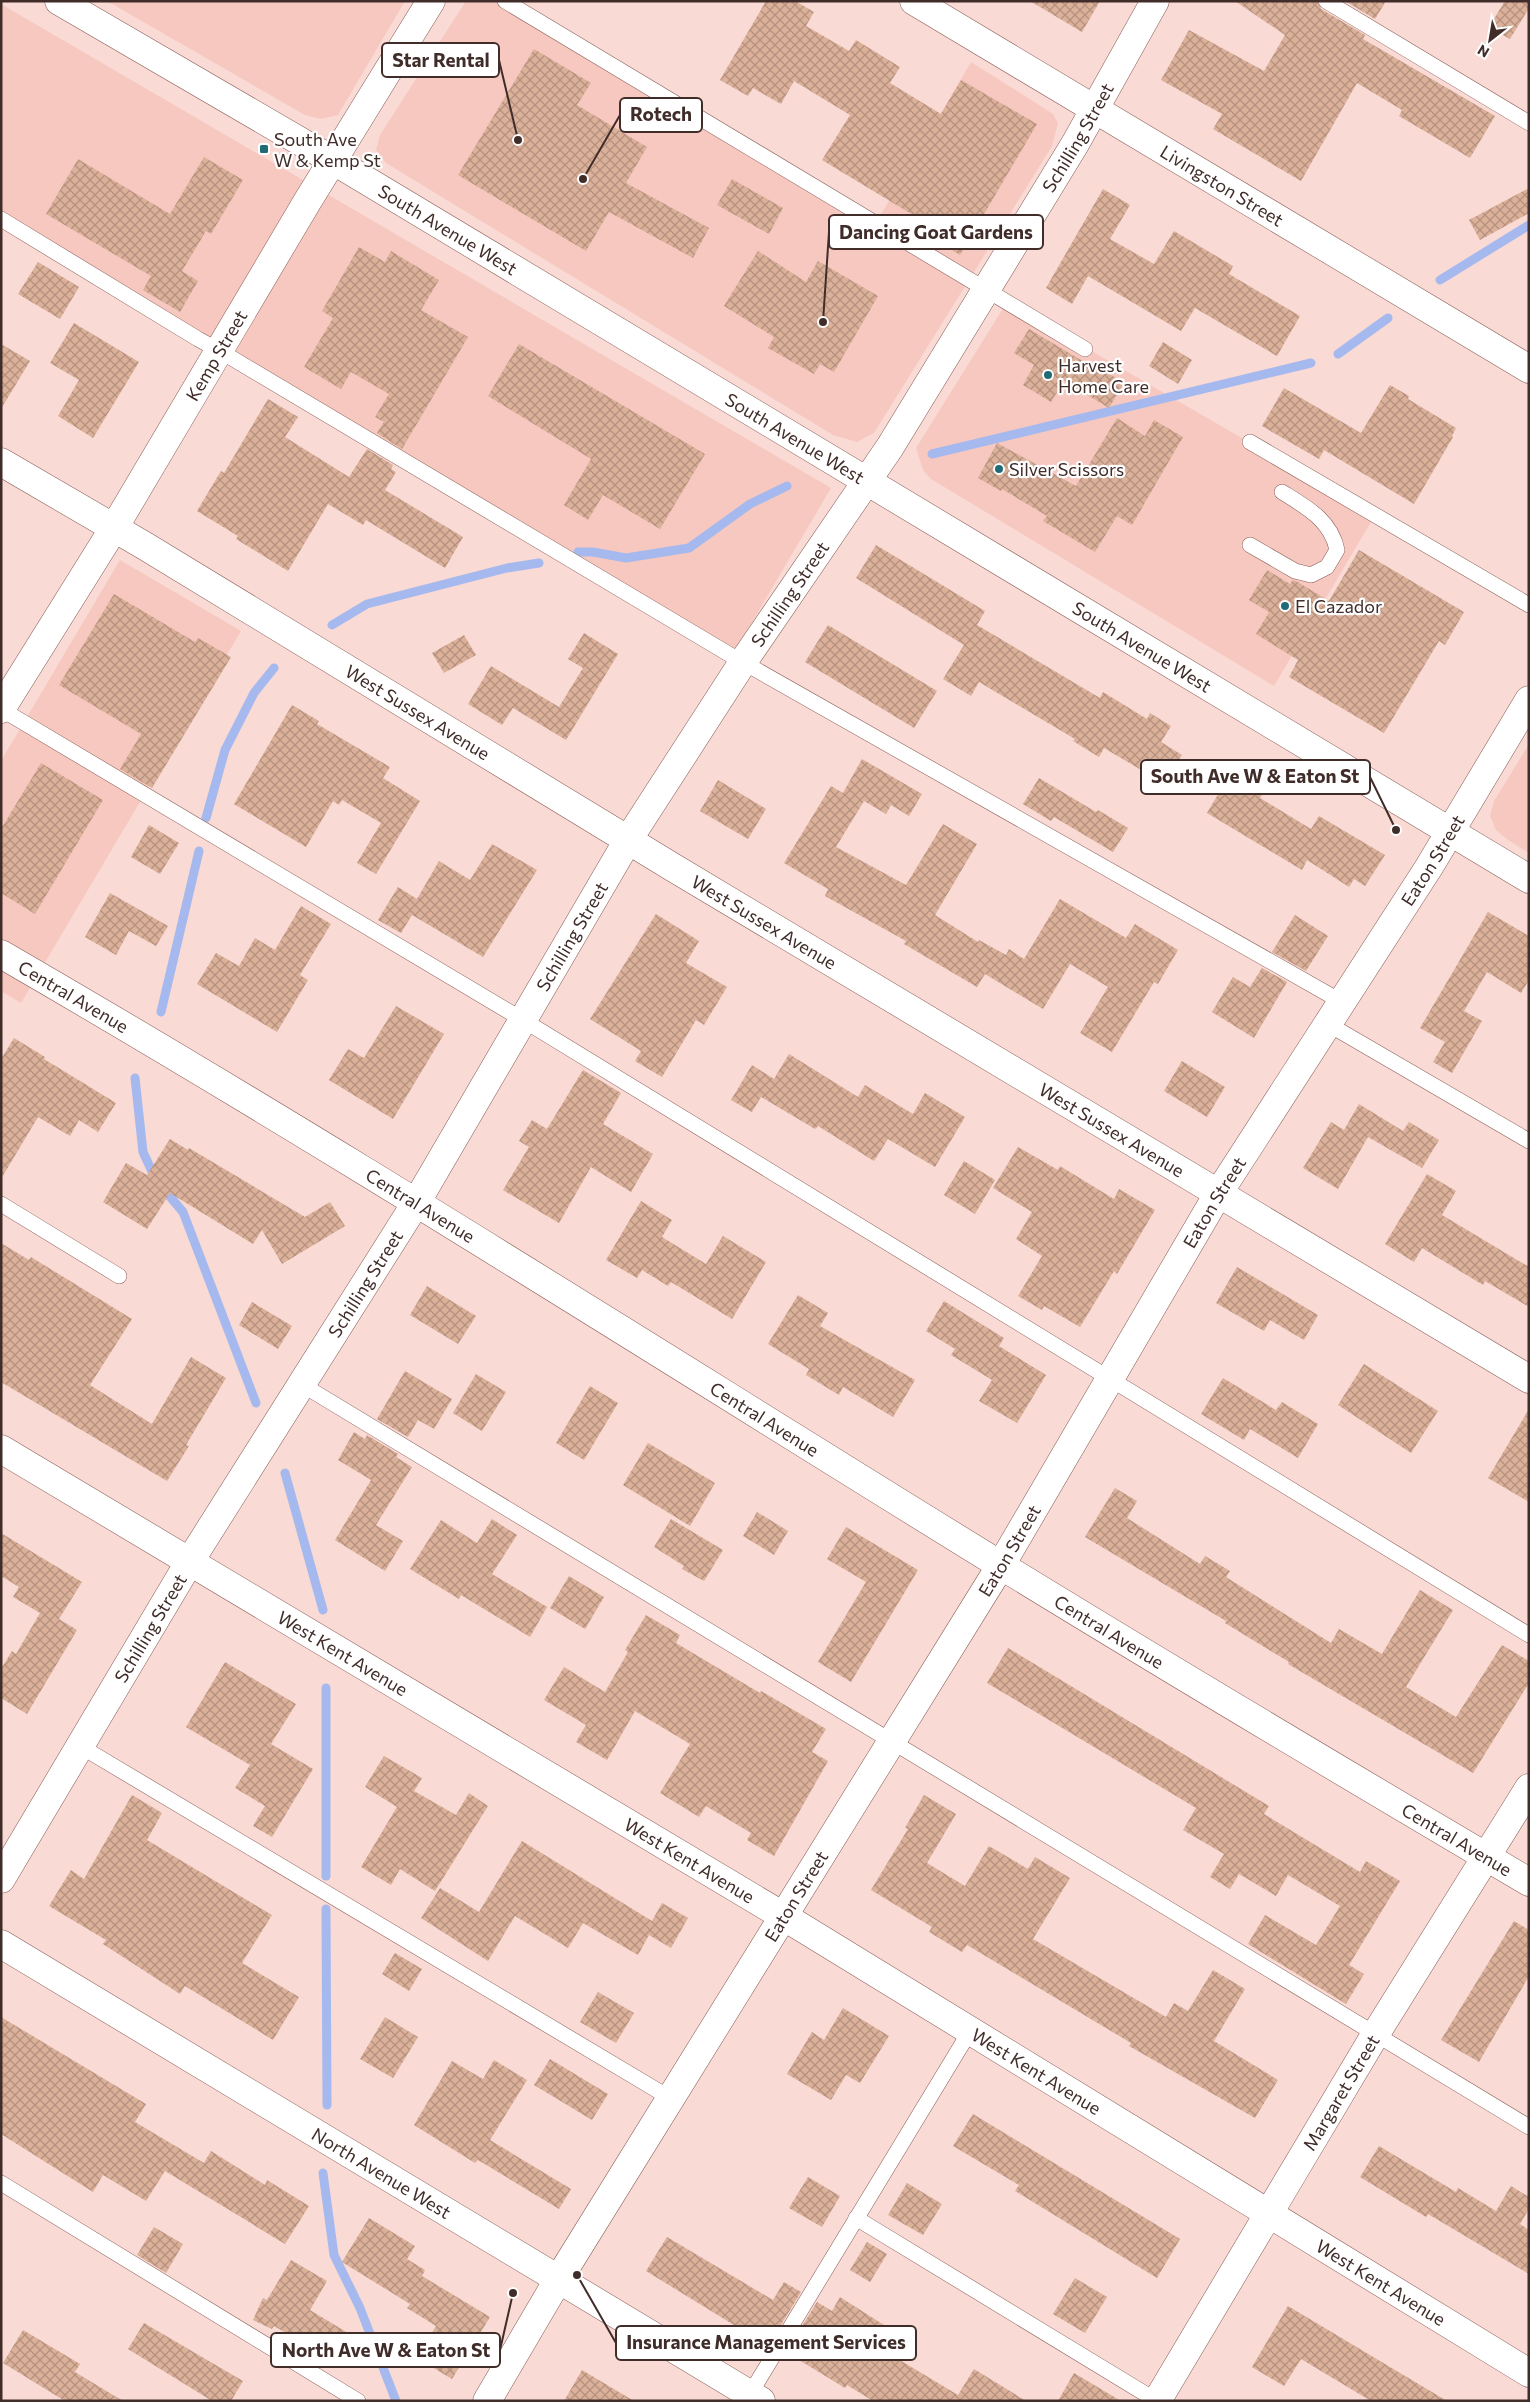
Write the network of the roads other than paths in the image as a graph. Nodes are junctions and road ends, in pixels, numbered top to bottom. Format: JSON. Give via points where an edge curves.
{"nodes":[{"id":1,"x":59,"y":1,"type":"edge"},
{"id":2,"x":431,"y":1,"type":"edge"},
{"id":3,"x":505,"y":1,"type":"edge"},
{"id":4,"x":914,"y":1,"type":"edge"},
{"id":5,"x":1155,"y":1,"type":"edge"},
{"id":6,"x":1326,"y":1,"type":"edge"},
{"id":7,"x":1094,"y":110,"type":"junction"},
{"id":8,"x":1529,"y":123,"type":"edge"},
{"id":9,"x":334,"y":160,"type":"junction"},
{"id":10,"x":1,"y":219,"type":"edge"},
{"id":11,"x":986,"y":290,"type":"junction"},
{"id":12,"x":1085,"y":349,"type":"dead end"},
{"id":13,"x":220,"y":351,"type":"junction"},
{"id":14,"x":1529,"y":369,"type":"edge"},
{"id":15,"x":1250,"y":442,"type":"dead end"},
{"id":16,"x":1,"y":462,"type":"edge"},
{"id":17,"x":867,"y":480,"type":"junction"},
{"id":18,"x":1282,"y":492,"type":"dead end"},
{"id":19,"x":114,"y":528,"type":"junction"},
{"id":20,"x":1250,"y":545,"type":"dead end"},
{"id":21,"x":1529,"y":605,"type":"edge"},
{"id":22,"x":743,"y":662,"type":"junction"},
{"id":23,"x":1529,"y":700,"type":"edge"},
{"id":24,"x":1,"y":709,"type":"edge"},
{"id":25,"x":1451,"y":832,"type":"junction"},
{"id":26,"x":628,"y":840,"type":"junction"},
{"id":27,"x":1529,"y":879,"type":"edge"},
{"id":28,"x":1,"y":954,"type":"edge"},
{"id":29,"x":1335,"y":1013,"type":"junction"},
{"id":30,"x":523,"y":1020,"type":"junction"},
{"id":31,"x":1529,"y":1141,"type":"edge"},
{"id":32,"x":1218,"y":1194,"type":"junction"},
{"id":33,"x":416,"y":1203,"type":"junction"},
{"id":34,"x":1,"y":1204,"type":"edge"},
{"id":35,"x":119,"y":1276,"type":"dead end"},
{"id":36,"x":1110,"y":1379,"type":"junction"},
{"id":37,"x":1529,"y":1380,"type":"edge"},
{"id":38,"x":301,"y":1384,"type":"junction"},
{"id":39,"x":1,"y":1449,"type":"edge"},
{"id":40,"x":190,"y":1562,"type":"junction"},
{"id":41,"x":1001,"y":1566,"type":"junction"},
{"id":42,"x":1529,"y":1635,"type":"edge"},
{"id":43,"x":892,"y":1742,"type":"junction"},
{"id":44,"x":80,"y":1746,"type":"junction"},
{"id":45,"x":1529,"y":1788,"type":"edge"},
{"id":46,"x":1486,"y":1855,"type":"junction"},
{"id":47,"x":1,"y":1879,"type":"edge"},
{"id":48,"x":1529,"y":1882,"type":"edge"},
{"id":49,"x":784,"y":1916,"type":"junction"},
{"id":50,"x":1,"y":1944,"type":"edge"},
{"id":51,"x":970,"y":2031,"type":"junction"},
{"id":52,"x":1375,"y":2035,"type":"junction"},
{"id":53,"x":670,"y":2098,"type":"junction"},
{"id":54,"x":1529,"y":2127,"type":"edge"},
{"id":55,"x":1,"y":2183,"type":"edge"},
{"id":56,"x":1268,"y":2215,"type":"junction"},
{"id":57,"x":856,"y":2218,"type":"junction"},
{"id":58,"x":558,"y":2280,"type":"junction"},
{"id":59,"x":1529,"y":2373,"type":"edge"},
{"id":60,"x":756,"y":2397,"type":"edge"},
{"id":61,"x":358,"y":2401,"type":"edge"},
{"id":62,"x":487,"y":2401,"type":"edge"},
{"id":63,"x":1157,"y":2401,"type":"edge"}],
"edges":[{"from":1,"to":9,"type":"street","name":"South Avenue West"},
{"from":2,"to":9,"type":"street","name":"Kemp Street"},
{"from":3,"to":11,"type":"lane"},
{"from":4,"to":7,"type":"street","name":"Livingston Street"},
{"from":5,"to":7,"type":"street","name":"Schilling Street"},
{"from":6,"to":8,"type":"lane"},
{"from":7,"to":11,"type":"street","name":"Schilling Street"},
{"from":7,"to":14,"type":"street","name":"Livingston Street"},
{"from":9,"to":13,"type":"street","name":"Kemp Street"},
{"from":9,"to":17,"type":"street","name":"South Avenue West"},
{"from":10,"to":13,"type":"lane"},
{"from":11,"to":12,"type":"lane"},
{"from":11,"to":17,"type":"street","name":"Schilling Street"},
{"from":13,"to":19,"type":"street","name":"Kemp Street"},
{"from":13,"to":22,"type":"lane"},
{"from":15,"to":21,"type":"lane"},
{"from":16,"to":19,"type":"street","name":"West Sussex Avenue"},
{"from":17,"to":22,"type":"street","name":"Schilling Street"},
{"from":17,"to":25,"type":"street","name":"South Avenue West"},
{"from":18,"to":20,"type":"lane","via":[[1328,526],[1337,550],[1327,567],[1311,575],[1295,571]]},
{"from":19,"to":24,"type":"street","name":"Kemp Street"},
{"from":19,"to":26,"type":"street","name":"West Sussex Avenue"},
{"from":22,"to":26,"type":"street","name":"Schilling Street"},
{"from":22,"to":29,"type":"lane"},
{"from":23,"to":25,"type":"street","name":"Eaton Street"},
{"from":24,"to":30,"type":"lane"},
{"from":25,"to":27,"type":"street","name":"South Avenue West"},
{"from":25,"to":29,"type":"street","name":"Eaton Street"},
{"from":26,"to":30,"type":"street","name":"Schilling Street"},
{"from":26,"to":32,"type":"street","name":"West Sussex Avenue"},
{"from":28,"to":33,"type":"street","name":"Central Avenue"},
{"from":29,"to":31,"type":"lane"},
{"from":29,"to":32,"type":"street","name":"Eaton Street"},
{"from":30,"to":33,"type":"street","name":"Schilling Street"},
{"from":30,"to":36,"type":"lane"},
{"from":32,"to":36,"type":"street","name":"Eaton Street"},
{"from":32,"to":37,"type":"street","name":"West Sussex Avenue"},
{"from":33,"to":38,"type":"street","name":"Schilling Street"},
{"from":33,"to":41,"type":"street","name":"Central Avenue"},
{"from":34,"to":35,"type":"lane"},
{"from":36,"to":41,"type":"street","name":"Eaton Street"},
{"from":36,"to":42,"type":"lane"},
{"from":38,"to":40,"type":"street","name":"Schilling Street"},
{"from":38,"to":43,"type":"lane"},
{"from":39,"to":40,"type":"street","name":"West Kent Avenue"},
{"from":40,"to":44,"type":"street","name":"Schilling Street"},
{"from":40,"to":49,"type":"street","name":"West Kent Avenue"},
{"from":41,"to":43,"type":"street","name":"Eaton Street"},
{"from":41,"to":46,"type":"street","name":"Central Avenue"},
{"from":43,"to":49,"type":"street","name":"Eaton Street"},
{"from":43,"to":52,"type":"lane"},
{"from":44,"to":47,"type":"street","name":"Schilling Street"},
{"from":44,"to":53,"type":"lane"},
{"from":45,"to":46,"type":"street","name":"Margaret Street"},
{"from":46,"to":48,"type":"street","name":"Central Avenue"},
{"from":46,"to":52,"type":"street","name":"Margaret Street"},
{"from":49,"to":51,"type":"street","name":"West Kent Avenue"},
{"from":49,"to":53,"type":"street","name":"Eaton Street"},
{"from":50,"to":58,"type":"street","name":"North Avenue West"},
{"from":51,"to":56,"type":"street","name":"West Kent Avenue"},
{"from":51,"to":57,"type":"lane"},
{"from":52,"to":54,"type":"lane"},
{"from":52,"to":56,"type":"street","name":"Margaret Street"},
{"from":53,"to":58,"type":"street","name":"Eaton Street"},
{"from":55,"to":61,"type":"lane"},
{"from":56,"to":59,"type":"street","name":"West Kent Avenue"},
{"from":56,"to":63,"type":"street","name":"Margaret Street"},
{"from":57,"to":60,"type":"lane"},
{"from":57,"to":63,"type":"lane"},
{"from":58,"to":60,"type":"street","name":"North Avenue West"},
{"from":58,"to":62,"type":"street","name":"Eaton Street"}]}
